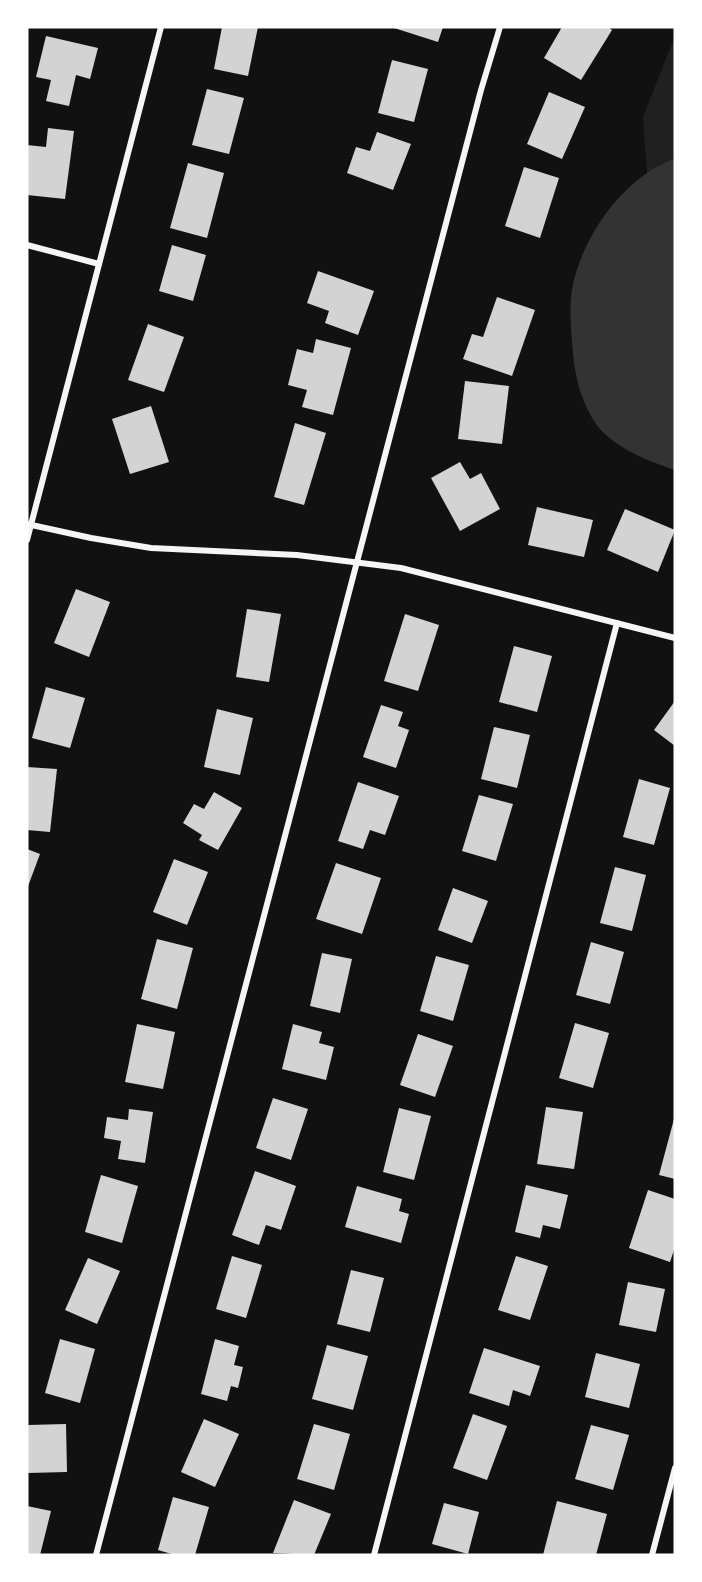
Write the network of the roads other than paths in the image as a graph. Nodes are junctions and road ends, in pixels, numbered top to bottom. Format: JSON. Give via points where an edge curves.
{"nodes":[{"id":1,"x":162,"y":27,"type":"edge"},
{"id":2,"x":500,"y":27,"type":"edge"},
{"id":3,"x":27,"y":245,"type":"edge"},
{"id":4,"x":99,"y":264,"type":"junction"},
{"id":5,"x":29,"y":524,"type":"edge"},
{"id":6,"x":27,"y":540,"type":"edge"},
{"id":7,"x":356,"y":561,"type":"junction"},
{"id":8,"x":617,"y":623,"type":"junction"},
{"id":9,"x":675,"y":638,"type":"edge"},
{"id":10,"x":675,"y":1468,"type":"edge"},
{"id":11,"x":96,"y":1555,"type":"edge"},
{"id":12,"x":374,"y":1555,"type":"edge"},
{"id":13,"x":652,"y":1555,"type":"edge"}],
"edges":[{"from":1,"to":4,"type":"street"},
{"from":2,"to":7,"type":"street"},
{"from":3,"to":4,"type":"street"},
{"from":4,"to":5,"type":"street"},
{"from":5,"to":6,"type":"street"},
{"from":5,"to":7,"type":"street","via":[[151,548]]},
{"from":7,"to":8,"type":"street","via":[[445,578]]},
{"from":7,"to":11,"type":"street"},
{"from":8,"to":9,"type":"street"},
{"from":8,"to":12,"type":"street"},
{"from":10,"to":13,"type":"street"}]}
